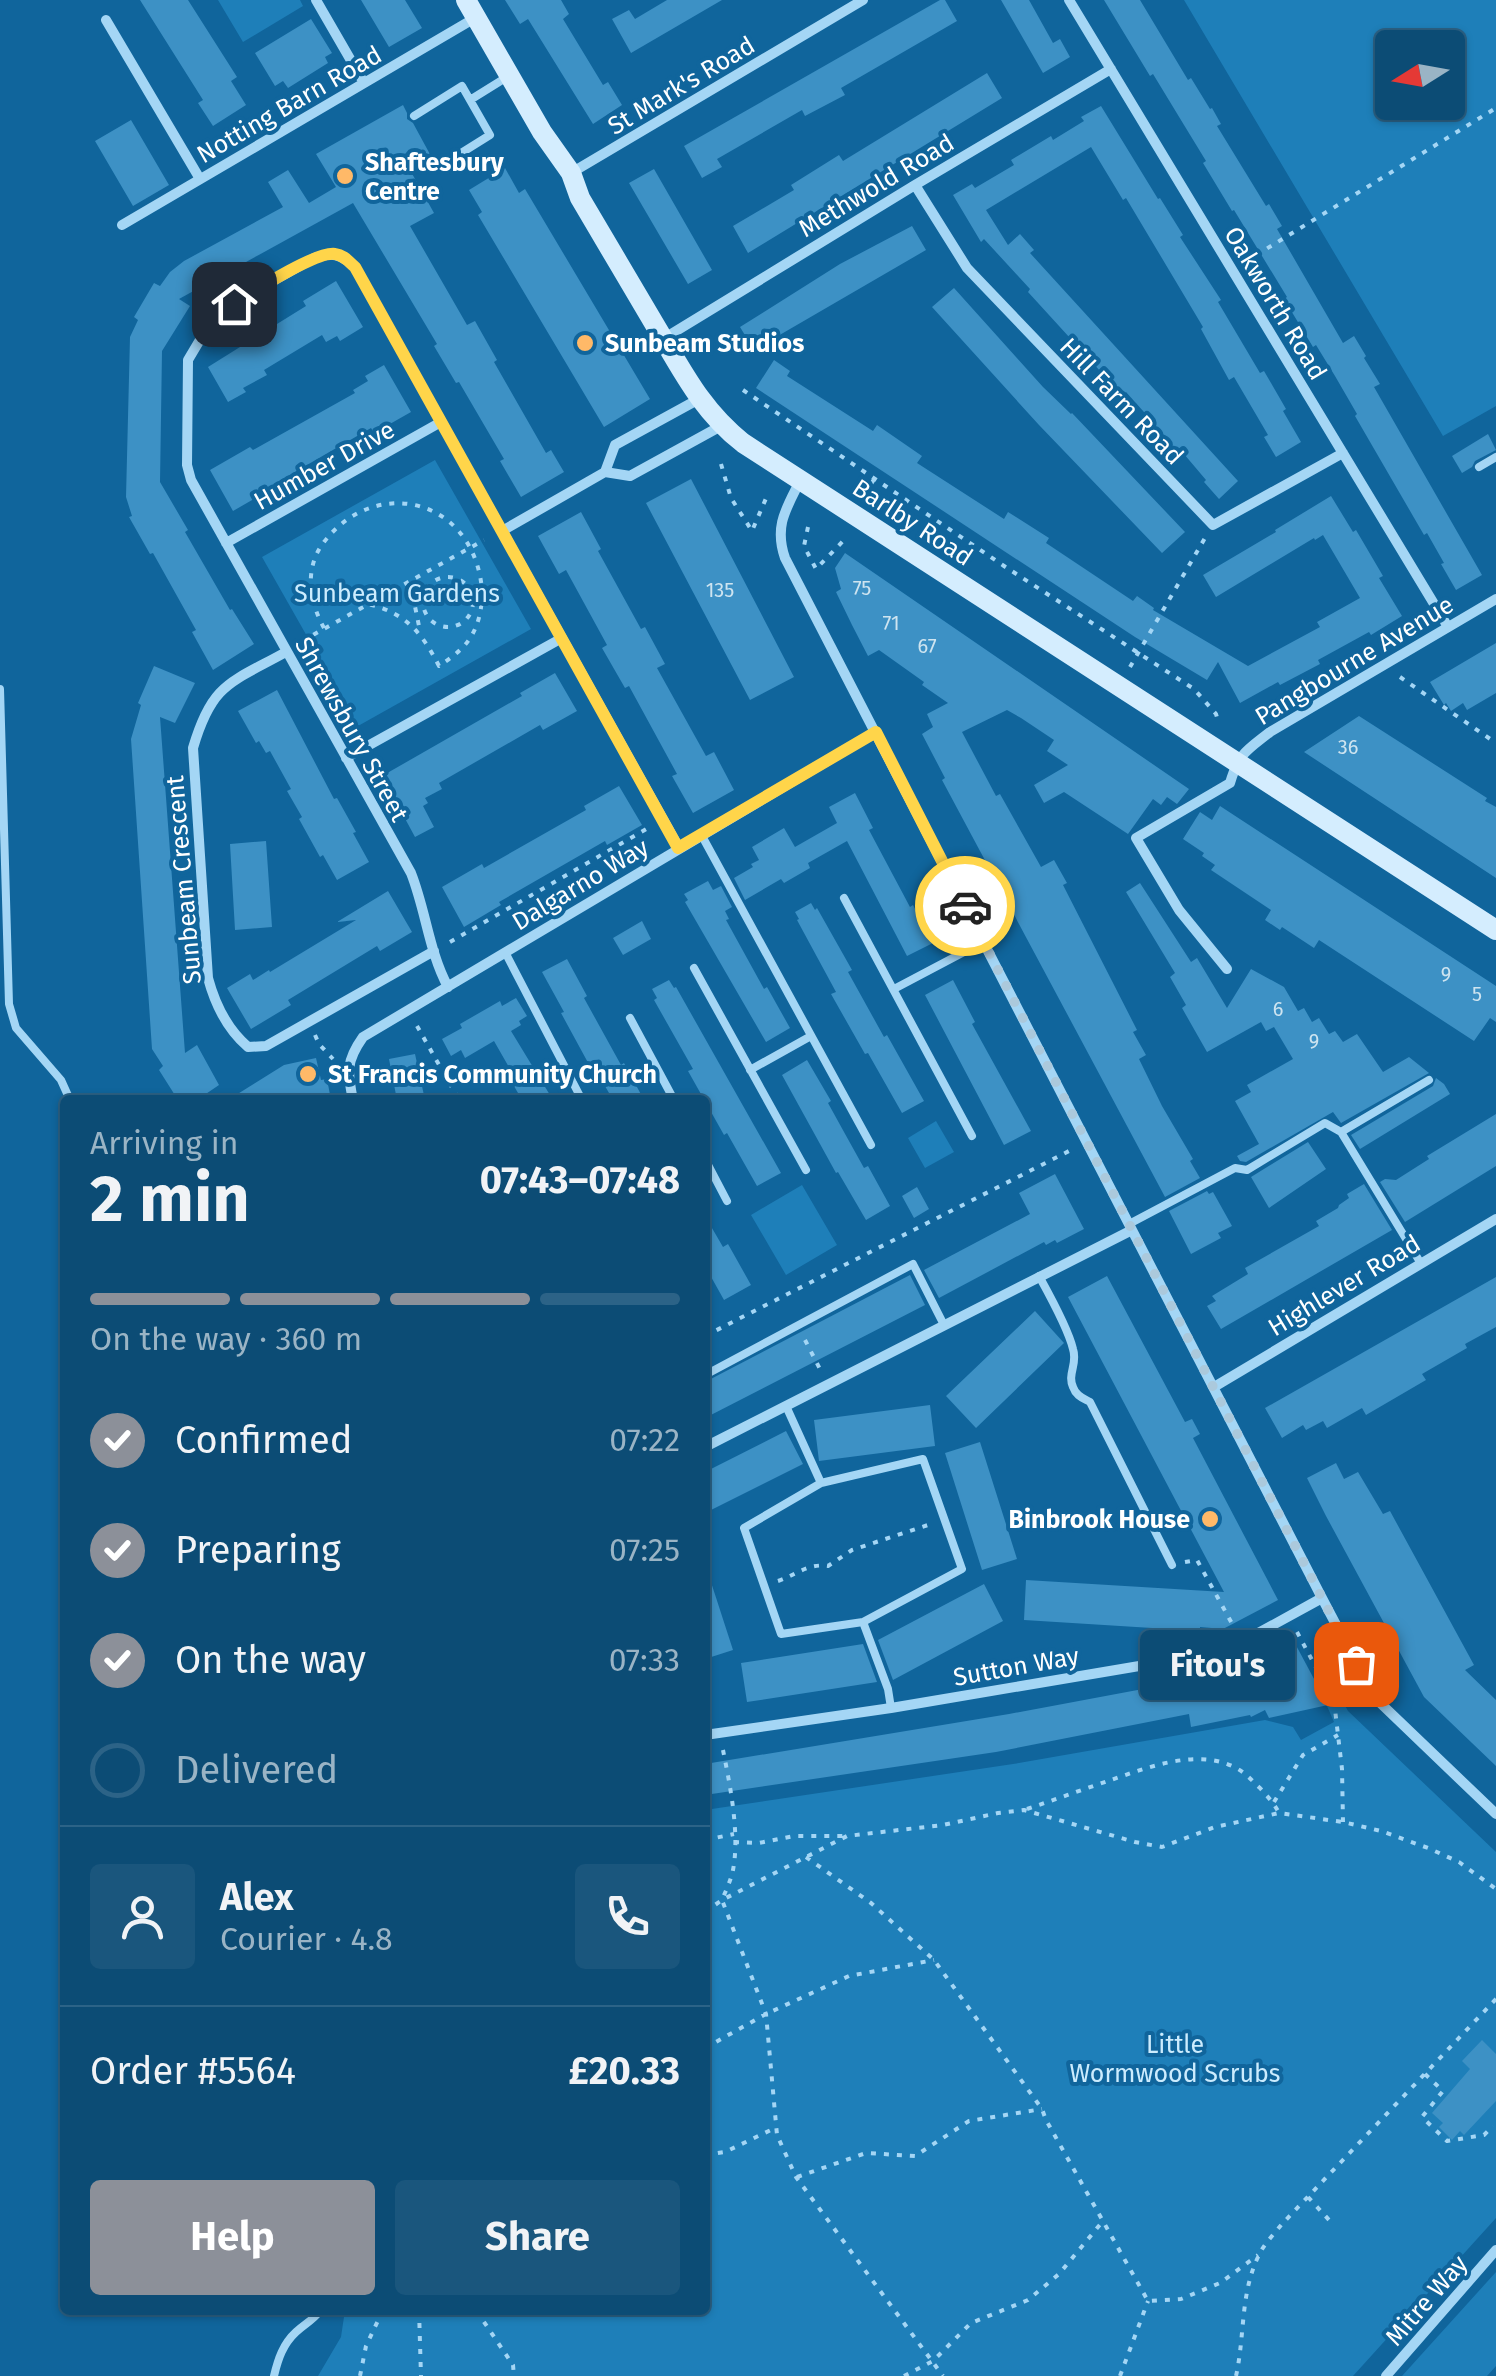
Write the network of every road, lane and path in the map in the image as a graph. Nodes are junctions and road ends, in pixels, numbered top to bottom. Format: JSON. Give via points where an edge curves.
{"nodes":[{"id":1,"x":316,"y":0,"type":"edge"},
{"id":2,"x":863,"y":0,"type":"edge"},
{"id":3,"x":1069,"y":0,"type":"edge"},
{"id":4,"x":471,"y":9,"type":"edge"},
{"id":5,"x":106,"y":20,"type":"dead end"},
{"id":6,"x":1110,"y":69,"type":"junction"},
{"id":7,"x":510,"y":75,"type":"junction"},
{"id":8,"x":364,"y":83,"type":"junction"},
{"id":9,"x":470,"y":100,"type":"junction"},
{"id":10,"x":1496,"y":108,"type":"edge"},
{"id":11,"x":414,"y":116,"type":"dead end"},
{"id":12,"x":442,"y":164,"type":"dead end"},
{"id":13,"x":571,"y":173,"type":"junction"},
{"id":14,"x":200,"y":179,"type":"junction"},
{"id":15,"x":915,"y":185,"type":"junction"},
{"id":16,"x":122,"y":225,"type":"dead end"},
{"id":17,"x":1232,"y":269,"type":"junction"},
{"id":18,"x":664,"y":339,"type":"junction"},
{"id":19,"x":742,"y":390,"type":"dead end"},
{"id":20,"x":699,"y":399,"type":"junction"},
{"id":21,"x":442,"y":422,"type":"junction"},
{"id":22,"x":721,"y":426,"type":"junction"},
{"id":23,"x":1343,"y":453,"type":"junction"},
{"id":24,"x":1496,"y":457,"type":"edge"},
{"id":25,"x":721,"y":464,"type":"dead end"},
{"id":26,"x":1479,"y":467,"type":"dead end"},
{"id":27,"x":605,"y":472,"type":"junction"},
{"id":28,"x":875,"y":478,"type":"junction"},
{"id":29,"x":800,"y":480,"type":"junction"},
{"id":30,"x":864,"y":494,"type":"dead end"},
{"id":31,"x":767,"y":496,"type":"dead end"},
{"id":32,"x":340,"y":512,"type":"dead end"},
{"id":33,"x":346,"y":519,"type":"junction"},
{"id":34,"x":1213,"y":525,"type":"junction"},
{"id":35,"x":808,"y":527,"type":"dead end"},
{"id":36,"x":502,"y":531,"type":"junction"},
{"id":37,"x":845,"y":539,"type":"dead end"},
{"id":38,"x":484,"y":540,"type":"dead end"},
{"id":39,"x":226,"y":543,"type":"junction"},
{"id":40,"x":471,"y":547,"type":"junction"},
{"id":41,"x":1004,"y":566,"type":"junction"},
{"id":42,"x":998,"y":575,"type":"dead end"},
{"id":43,"x":410,"y":580,"type":"junction"},
{"id":44,"x":1496,"y":598,"type":"edge"},
{"id":45,"x":423,"y":602,"type":"junction"},
{"id":46,"x":414,"y":603,"type":"junction"},
{"id":47,"x":473,"y":603,"type":"junction"},
{"id":48,"x":368,"y":604,"type":"junction"},
{"id":49,"x":481,"y":604,"type":"junction"},
{"id":50,"x":1448,"y":627,"type":"junction"},
{"id":51,"x":324,"y":628,"type":"junction"},
{"id":52,"x":421,"y":636,"type":"junction"},
{"id":53,"x":562,"y":638,"type":"junction"},
{"id":54,"x":302,"y":641,"type":"dead end"},
{"id":55,"x":286,"y":652,"type":"junction"},
{"id":56,"x":1138,"y":653,"type":"junction"},
{"id":57,"x":1384,"y":664,"type":"junction"},
{"id":58,"x":1130,"y":667,"type":"dead end"},
{"id":59,"x":0,"y":689,"type":"edge"},
{"id":60,"x":1219,"y":724,"type":"dead end"},
{"id":61,"x":876,"y":732,"type":"junction"},
{"id":62,"x":1496,"y":744,"type":"edge"},
{"id":63,"x":346,"y":758,"type":"junction"},
{"id":64,"x":1236,"y":761,"type":"junction"},
{"id":65,"x":662,"y":820,"type":"junction"},
{"id":66,"x":702,"y":836,"type":"junction"},
{"id":67,"x":678,"y":848,"type":"junction"},
{"id":68,"x":844,"y":898,"type":"dead end"},
{"id":69,"x":1496,"y":930,"type":"edge"},
{"id":70,"x":984,"y":942,"type":"junction"},
{"id":71,"x":437,"y":948,"type":"junction"},
{"id":72,"x":505,"y":952,"type":"junction"},
{"id":73,"x":694,"y":968,"type":"dead end"},
{"id":74,"x":1227,"y":969,"type":"dead end"},
{"id":75,"x":448,"y":987,"type":"junction"},
{"id":76,"x":894,"y":989,"type":"junction"},
{"id":77,"x":408,"y":1010,"type":"junction"},
{"id":78,"x":630,"y":1018,"type":"dead end"},
{"id":79,"x":309,"y":1022,"type":"junction"},
{"id":80,"x":811,"y":1036,"type":"junction"},
{"id":81,"x":750,"y":1070,"type":"junction"},
{"id":82,"x":347,"y":1073,"type":"junction"},
{"id":83,"x":1430,"y":1080,"type":"dead end"},
{"id":84,"x":68,"y":1095,"type":"edge"},
{"id":85,"x":351,"y":1095,"type":"edge"},
{"id":86,"x":456,"y":1095,"type":"edge"},
{"id":87,"x":579,"y":1095,"type":"edge"},
{"id":88,"x":671,"y":1095,"type":"edge"},
{"id":89,"x":1341,"y":1132,"type":"junction"},
{"id":90,"x":972,"y":1136,"type":"dead end"},
{"id":91,"x":1086,"y":1142,"type":"junction"},
{"id":92,"x":871,"y":1145,"type":"dead end"},
{"id":93,"x":710,"y":1169,"type":"edge"},
{"id":94,"x":806,"y":1170,"type":"dead end"},
{"id":95,"x":727,"y":1201,"type":"dead end"},
{"id":96,"x":1496,"y":1219,"type":"edge"},
{"id":97,"x":1130,"y":1227,"type":"junction"},
{"id":98,"x":1420,"y":1262,"type":"junction"},
{"id":99,"x":1040,"y":1276,"type":"junction"},
{"id":100,"x":944,"y":1325,"type":"junction"},
{"id":101,"x":798,"y":1326,"type":"junction"},
{"id":102,"x":710,"y":1333,"type":"edge"},
{"id":103,"x":710,"y":1371,"type":"edge"},
{"id":104,"x":828,"y":1384,"type":"junction"},
{"id":105,"x":1214,"y":1387,"type":"junction"},
{"id":106,"x":786,"y":1406,"type":"junction"},
{"id":107,"x":710,"y":1440,"type":"edge"},
{"id":108,"x":821,"y":1484,"type":"junction"},
{"id":109,"x":944,"y":1520,"type":"junction"},
{"id":110,"x":1172,"y":1565,"type":"joint"},
{"id":111,"x":764,"y":1585,"type":"junction"},
{"id":112,"x":1322,"y":1598,"type":"junction"},
{"id":113,"x":863,"y":1622,"type":"junction"},
{"id":114,"x":1294,"y":1624,"type":"dead end"},
{"id":115,"x":1242,"y":1642,"type":"junction"},
{"id":116,"x":891,"y":1708,"type":"junction"},
{"id":117,"x":720,"y":1733,"type":"junction"},
{"id":118,"x":710,"y":1734,"type":"edge"},
{"id":119,"x":1338,"y":1735,"type":"junction"},
{"id":120,"x":1274,"y":1803,"type":"junction"},
{"id":121,"x":1024,"y":1810,"type":"junction"},
{"id":122,"x":1279,"y":1812,"type":"junction"},
{"id":123,"x":1496,"y":1814,"type":"edge"},
{"id":124,"x":1343,"y":1822,"type":"junction"},
{"id":125,"x":734,"y":1834,"type":"junction"},
{"id":126,"x":847,"y":1836,"type":"junction"},
{"id":127,"x":710,"y":1839,"type":"edge"},
{"id":128,"x":734,"y":1842,"type":"junction"},
{"id":129,"x":804,"y":1856,"type":"junction"},
{"id":130,"x":1496,"y":1878,"type":"edge"},
{"id":131,"x":1490,"y":1884,"type":"junction"},
{"id":132,"x":1496,"y":1889,"type":"edge"},
{"id":133,"x":722,"y":1900,"type":"junction"},
{"id":134,"x":710,"y":1908,"type":"edge"},
{"id":135,"x":934,"y":1960,"type":"junction"},
{"id":136,"x":1496,"y":1998,"type":"edge"},
{"id":137,"x":766,"y":2014,"type":"junction"},
{"id":138,"x":710,"y":2045,"type":"edge"},
{"id":139,"x":1424,"y":2074,"type":"junction"},
{"id":140,"x":1042,"y":2108,"type":"junction"},
{"id":141,"x":1493,"y":2126,"type":"dead end"},
{"id":142,"x":777,"y":2127,"type":"junction"},
{"id":143,"x":710,"y":2154,"type":"edge"},
{"id":144,"x":796,"y":2177,"type":"junction"},
{"id":145,"x":1308,"y":2196,"type":"junction"},
{"id":146,"x":1329,"y":2220,"type":"dead end"},
{"id":147,"x":1103,"y":2222,"type":"junction"},
{"id":148,"x":1496,"y":2250,"type":"edge"},
{"id":149,"x":1258,"y":2255,"type":"junction"},
{"id":150,"x":1148,"y":2301,"type":"junction"},
{"id":151,"x":317,"y":2315,"type":"edge"},
{"id":152,"x":381,"y":2315,"type":"edge"},
{"id":153,"x":419,"y":2315,"type":"edge"},
{"id":154,"x":481,"y":2315,"type":"edge"},
{"id":155,"x":933,"y":2361,"type":"junction"},
{"id":156,"x":274,"y":2376,"type":"edge"},
{"id":157,"x":360,"y":2376,"type":"edge"},
{"id":158,"x":420,"y":2376,"type":"edge"},
{"id":159,"x":514,"y":2376,"type":"edge"},
{"id":160,"x":904,"y":2376,"type":"edge"},
{"id":161,"x":943,"y":2376,"type":"edge"},
{"id":162,"x":1120,"y":2376,"type":"edge"},
{"id":163,"x":1236,"y":2376,"type":"edge"},
{"id":164,"x":1386,"y":2376,"type":"edge"}],
"edges":[{"from":1,"to":8,"type":"street"},
{"from":2,"to":13,"type":"street","name":"St Mark's Road"},
{"from":3,"to":6,"type":"street","name":"Oakworth Road"},
{"from":4,"to":7,"type":"street","name":"Barlby Road"},
{"from":4,"to":8,"type":"street","name":"Notting Barn Road"},
{"from":5,"to":14,"type":"street"},
{"from":6,"to":15,"type":"street","name":"Methwold Road"},
{"from":6,"to":17,"type":"street","name":"Oakworth Road"},
{"from":7,"to":9,"type":"lane"},
{"from":7,"to":13,"type":"street","name":"Barlby Road"},
{"from":8,"to":14,"type":"street","name":"Notting Barn Road"},
{"from":9,"to":11,"type":"lane","via":[[462,86]]},
{"from":9,"to":12,"type":"lane","via":[[490,135]]},
{"from":10,"to":17,"type":"path"},
{"from":13,"to":18,"type":"street","name":"Barlby Road"},
{"from":14,"to":16,"type":"street","name":"Notting Barn Road"},
{"from":15,"to":18,"type":"street","name":"Methwold Road"},
{"from":15,"to":34,"type":"street","name":"Hill Farm Road","via":[[967,268]]},
{"from":17,"to":23,"type":"street","name":"Oakworth Road"},
{"from":18,"to":20,"type":"street","name":"Barlby Road"},
{"from":19,"to":28,"type":"path"},
{"from":20,"to":22,"type":"street","name":"Barlby Road"},
{"from":20,"to":27,"type":"street","via":[[615,445]]},
{"from":21,"to":36,"type":"street","name":"Shrewsbury Street"},
{"from":21,"to":39,"type":"street","name":"Humber Drive"},
{"from":21,"to":39,"type":"street","name":"Shrewsbury Street","via":[[355,267],[331,253],[314,258],[220,311],[188,360],[187,465]]},
{"from":22,"to":27,"type":"street","via":[[630,476]]},
{"from":22,"to":29,"type":"street","name":"Barlby Road"},
{"from":23,"to":34,"type":"street"},
{"from":23,"to":50,"type":"street","name":"Oakworth Road"},
{"from":24,"to":26,"type":"lane"},
{"from":25,"to":31,"type":"path","via":[[731,498],[752,532]]},
{"from":27,"to":36,"type":"street"},
{"from":28,"to":30,"type":"path"},
{"from":28,"to":41,"type":"path"},
{"from":29,"to":61,"type":"street","via":[[779,529],[780,543]]},
{"from":29,"to":64,"type":"street","name":"Barlby Road"},
{"from":32,"to":33,"type":"path"},
{"from":33,"to":40,"type":"path","via":[[389,502],[407,504],[433,511]]},
{"from":33,"to":51,"type":"path","via":[[316,552],[313,566],[311,602]]},
{"from":34,"to":56,"type":"path"},
{"from":35,"to":37,"type":"path","via":[[804,546],[816,568]]},
{"from":36,"to":53,"type":"street","name":"Shrewsbury Street"},
{"from":38,"to":40,"type":"path"},
{"from":39,"to":55,"type":"street","name":"Shrewsbury Street"},
{"from":40,"to":43,"type":"path"},
{"from":40,"to":49,"type":"path"},
{"from":41,"to":42,"type":"path"},
{"from":41,"to":56,"type":"path"},
{"from":43,"to":46,"type":"path"},
{"from":43,"to":48,"type":"path"},
{"from":44,"to":50,"type":"street","name":"Pangbourne Avenue"},
{"from":45,"to":46,"type":"path"},
{"from":45,"to":47,"type":"path","via":[[425,613],[442,627],[463,622]]},
{"from":45,"to":47,"type":"path","via":[[430,584],[448,577],[466,585]]},
{"from":46,"to":52,"type":"path"},
{"from":47,"to":49,"type":"path"},
{"from":48,"to":51,"type":"path"},
{"from":48,"to":52,"type":"path","via":[[388,608]]},
{"from":49,"to":52,"type":"path","via":[[472,636],[439,666]]},
{"from":50,"to":57,"type":"street","name":"Pangbourne Avenue"},
{"from":51,"to":54,"type":"path"},
{"from":53,"to":63,"type":"street"},
{"from":53,"to":65,"type":"street","name":"Shrewsbury Street"},
{"from":55,"to":63,"type":"street","name":"Shrewsbury Street"},
{"from":55,"to":79,"type":"street","name":"Sunbeam Crescent","via":[[226,685],[201,722],[193,748],[200,863],[208,978],[238,1039],[266,1046]]},
{"from":56,"to":58,"type":"path"},
{"from":56,"to":60,"type":"path","via":[[1194,689]]},
{"from":57,"to":62,"type":"path"},
{"from":57,"to":64,"type":"street","name":"Pangbourne Avenue","via":[[1270,732]]},
{"from":59,"to":84,"type":"lane","via":[[8,1004],[16,1028]]},
{"from":61,"to":66,"type":"street","name":"Dalgarno Way"},
{"from":61,"to":70,"type":"street"},
{"from":63,"to":71,"type":"street","name":"Shrewsbury Street","via":[[411,874]]},
{"from":64,"to":69,"type":"street","name":"Barlby Road"},
{"from":64,"to":74,"type":"street","name":"Pangbourne Avenue","via":[[1230,784],[1136,838],[1178,910]]},
{"from":65,"to":67,"type":"street","name":"Shrewsbury Street"},
{"from":65,"to":71,"type":"path"},
{"from":66,"to":67,"type":"street","name":"Dalgarno Way"},
{"from":66,"to":80,"type":"lane"},
{"from":67,"to":72,"type":"street","name":"Dalgarno Way"},
{"from":68,"to":76,"type":"lane"},
{"from":70,"to":76,"type":"lane"},
{"from":70,"to":91,"type":"street"},
{"from":71,"to":75,"type":"street","name":"Shrewsbury Street","via":[[434,962]]},
{"from":71,"to":79,"type":"street","name":"Sunbeam Crescent"},
{"from":72,"to":75,"type":"street","name":"Dalgarno Way"},
{"from":72,"to":87,"type":"lane"},
{"from":73,"to":81,"type":"lane"},
{"from":75,"to":77,"type":"street","name":"Dalgarno Way"},
{"from":76,"to":90,"type":"lane"},
{"from":77,"to":82,"type":"street","name":"Dalgarno Way","via":[[362,1037]]},
{"from":77,"to":86,"type":"path"},
{"from":78,"to":88,"type":"lane"},
{"from":79,"to":82,"type":"path","via":[[319,1044]]},
{"from":80,"to":81,"type":"lane"},
{"from":80,"to":92,"type":"lane"},
{"from":81,"to":94,"type":"lane"},
{"from":82,"to":85,"type":"street"},
{"from":83,"to":89,"type":"lane"},
{"from":89,"to":97,"type":"lane","via":[[1325,1123]]},
{"from":89,"to":98,"type":"lane"},
{"from":91,"to":97,"type":"street"},
{"from":91,"to":102,"type":"path"},
{"from":93,"to":95,"type":"lane"},
{"from":96,"to":98,"type":"street","name":"Highlever Road"},
{"from":97,"to":99,"type":"street"},
{"from":97,"to":105,"type":"street"},
{"from":98,"to":105,"type":"street","name":"Highlever Road"},
{"from":99,"to":100,"type":"street"},
{"from":99,"to":110,"type":"lane","via":[[1074,1350],[1071,1384],[1090,1402]]},
{"from":100,"to":101,"type":"lane","via":[[913,1264]]},
{"from":100,"to":104,"type":"street"},
{"from":101,"to":103,"type":"lane"},
{"from":101,"to":104,"type":"path"},
{"from":104,"to":106,"type":"street"},
{"from":105,"to":112,"type":"street"},
{"from":106,"to":107,"type":"street"},
{"from":106,"to":108,"type":"lane"},
{"from":108,"to":109,"type":"lane","via":[[924,1459]]},
{"from":108,"to":111,"type":"lane","via":[[744,1528]]},
{"from":109,"to":111,"type":"path"},
{"from":109,"to":113,"type":"lane","via":[[962,1568]]},
{"from":110,"to":115,"type":"path","via":[[1197,1560]]},
{"from":111,"to":113,"type":"lane","via":[[780,1634]]},
{"from":112,"to":115,"type":"street","name":"Sutton Way"},
{"from":112,"to":123,"type":"street","via":[[1374,1697]]},
{"from":113,"to":116,"type":"lane"},
{"from":114,"to":119,"type":"path","via":[[1334,1701]]},
{"from":115,"to":116,"type":"street","name":"Sutton Way","via":[[1216,1652]]},
{"from":116,"to":117,"type":"street","name":"Sutton Way"},
{"from":117,"to":118,"type":"street","name":"Sutton Way"},
{"from":117,"to":125,"type":"path"},
{"from":119,"to":120,"type":"path","via":[[1302,1755]]},
{"from":119,"to":124,"type":"path"},
{"from":120,"to":121,"type":"path","via":[[1234,1766],[1194,1760],[1151,1767]]},
{"from":120,"to":122,"type":"path"},
{"from":121,"to":122,"type":"path","via":[[1162,1847]]},
{"from":121,"to":126,"type":"path"},
{"from":122,"to":124,"type":"path"},
{"from":124,"to":131,"type":"path","via":[[1428,1848]]},
{"from":125,"to":127,"type":"path"},
{"from":125,"to":128,"type":"path"},
{"from":126,"to":128,"type":"path"},
{"from":126,"to":129,"type":"path"},
{"from":128,"to":133,"type":"path"},
{"from":129,"to":133,"type":"path"},
{"from":129,"to":135,"type":"path","via":[[871,1903]]},
{"from":130,"to":131,"type":"path"},
{"from":131,"to":132,"type":"path"},
{"from":133,"to":134,"type":"path"},
{"from":133,"to":137,"type":"path"},
{"from":135,"to":137,"type":"path","via":[[849,1976]]},
{"from":135,"to":140,"type":"path"},
{"from":136,"to":139,"type":"path"},
{"from":137,"to":138,"type":"path"},
{"from":137,"to":142,"type":"path"},
{"from":139,"to":141,"type":"path","via":[[1442,2090],[1422,2117],[1447,2141],[1484,2135]]},
{"from":139,"to":145,"type":"path"},
{"from":140,"to":144,"type":"path","via":[[969,2121],[915,2156],[866,2152]]},
{"from":140,"to":147,"type":"path"},
{"from":142,"to":143,"type":"path"},
{"from":142,"to":144,"type":"path"},
{"from":144,"to":155,"type":"path"},
{"from":145,"to":146,"type":"path"},
{"from":145,"to":149,"type":"path"},
{"from":147,"to":150,"type":"path"},
{"from":147,"to":155,"type":"path","via":[[1028,2300],[971,2323]]},
{"from":148,"to":164,"type":"street","name":"Mitre Way"},
{"from":149,"to":150,"type":"path","via":[[1220,2283],[1181,2299]]},
{"from":149,"to":163,"type":"path","via":[[1243,2306]]},
{"from":150,"to":162,"type":"path"},
{"from":151,"to":156,"type":"lane","via":[[279,2354]]},
{"from":152,"to":157,"type":"path"},
{"from":153,"to":158,"type":"path"},
{"from":154,"to":159,"type":"path"},
{"from":155,"to":160,"type":"path"},
{"from":155,"to":161,"type":"path"}]}
